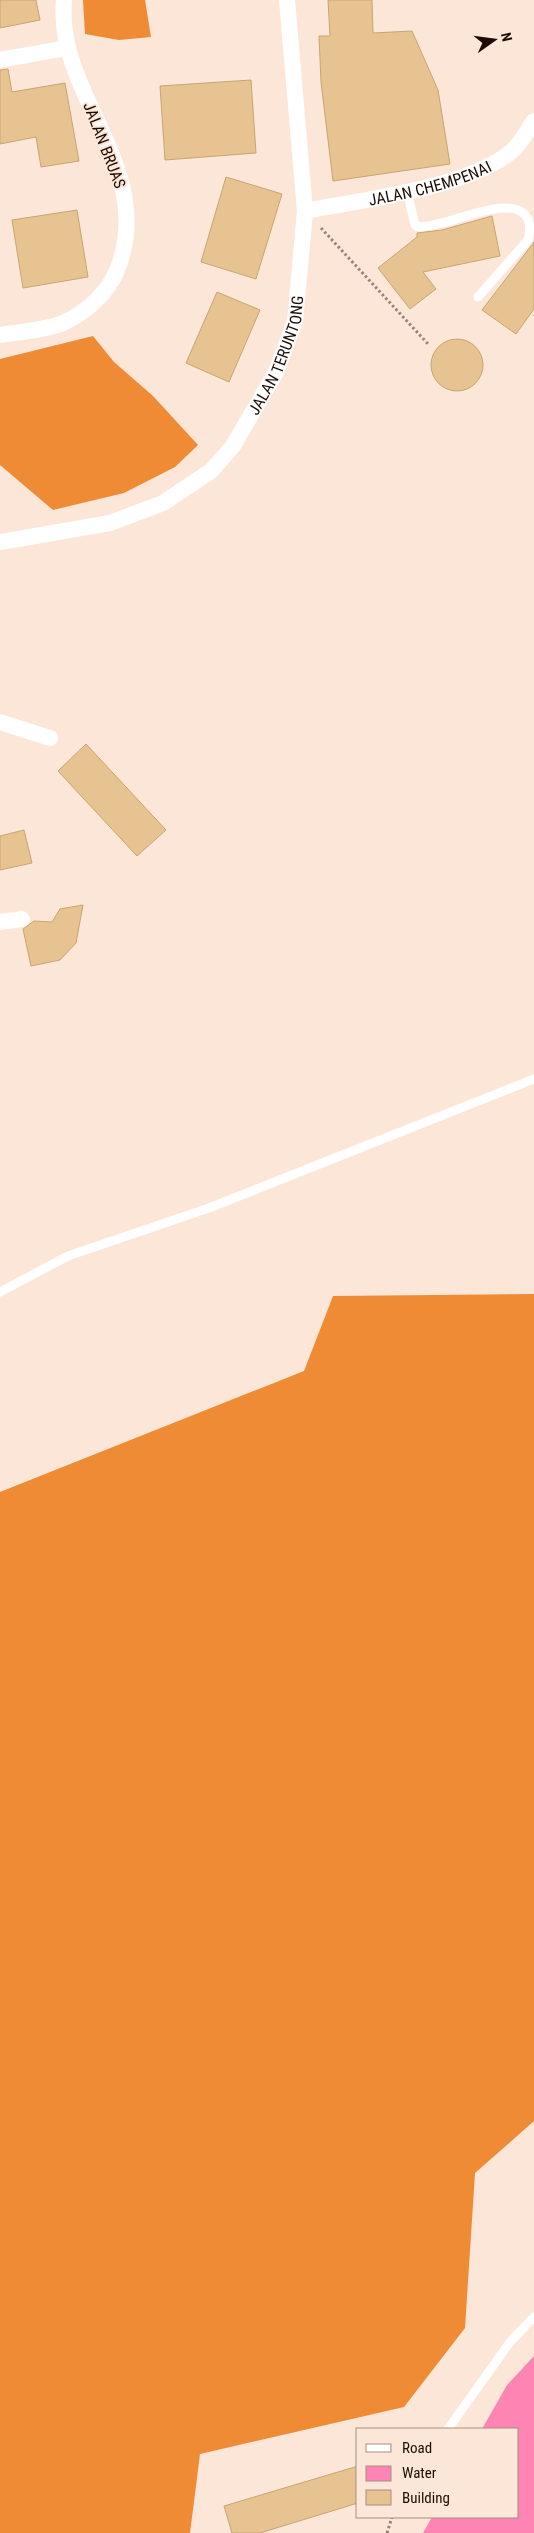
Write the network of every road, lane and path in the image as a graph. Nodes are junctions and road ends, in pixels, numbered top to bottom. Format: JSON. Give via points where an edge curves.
{"nodes":[{"id":1,"x":64,"y":0,"type":"edge"},
{"id":2,"x":287,"y":0,"type":"edge"},
{"id":3,"x":68,"y":48,"type":"junction"},
{"id":4,"x":0,"y":60,"type":"edge"},
{"id":5,"x":534,"y":121,"type":"edge"},
{"id":6,"x":407,"y":191,"type":"junction"},
{"id":7,"x":305,"y":211,"type":"junction"},
{"id":8,"x":322,"y":230,"type":"dead end"},
{"id":9,"x":478,"y":297,"type":"dead end"},
{"id":10,"x":0,"y":335,"type":"edge"},
{"id":11,"x":430,"y":345,"type":"dead end"},
{"id":12,"x":0,"y":542,"type":"edge"},
{"id":13,"x":0,"y":722,"type":"edge"},
{"id":14,"x":50,"y":738,"type":"dead end"},
{"id":15,"x":22,"y":919,"type":"dead end"},
{"id":16,"x":0,"y":922,"type":"edge"},
{"id":17,"x":534,"y":1080,"type":"edge"},
{"id":18,"x":0,"y":1292,"type":"edge"},
{"id":19,"x":534,"y":2318,"type":"edge"},
{"id":20,"x":449,"y":2428,"type":"edge"},
{"id":21,"x":392,"y":2518,"type":"edge"},
{"id":22,"x":387,"y":2533,"type":"edge"}],
"edges":[{"from":1,"to":3,"type":"street","name":"JALAN BRUAS"},
{"from":2,"to":7,"type":"street","name":"JALAN TERUNTONG"},
{"from":3,"to":4,"type":"street"},
{"from":3,"to":10,"type":"street","name":"JALAN BRUAS","via":[[122,180],[126,247],[114,278],[96,302],[63,323]]},
{"from":5,"to":6,"type":"street","name":"JALAN CHEMPENAI","via":[[513,151],[478,173]]},
{"from":6,"to":7,"type":"street","name":"JALAN CHEMPENAI"},
{"from":6,"to":9,"type":"lane","via":[[415,225],[419,227],[509,208],[528,215],[533,222],[528,240]]},
{"from":7,"to":12,"type":"street","name":"JALAN TERUNTONG","via":[[295,321],[276,372],[251,418],[233,446],[211,470],[163,503],[137,514],[110,523]]},
{"from":8,"to":11,"type":"path"},
{"from":13,"to":14,"type":"street"},
{"from":15,"to":16,"type":"street"},
{"from":17,"to":18,"type":"lane","via":[[209,1208],[68,1256]]},
{"from":19,"to":20,"type":"lane","via":[[510,2342]]},
{"from":21,"to":22,"type":"path"}]}
